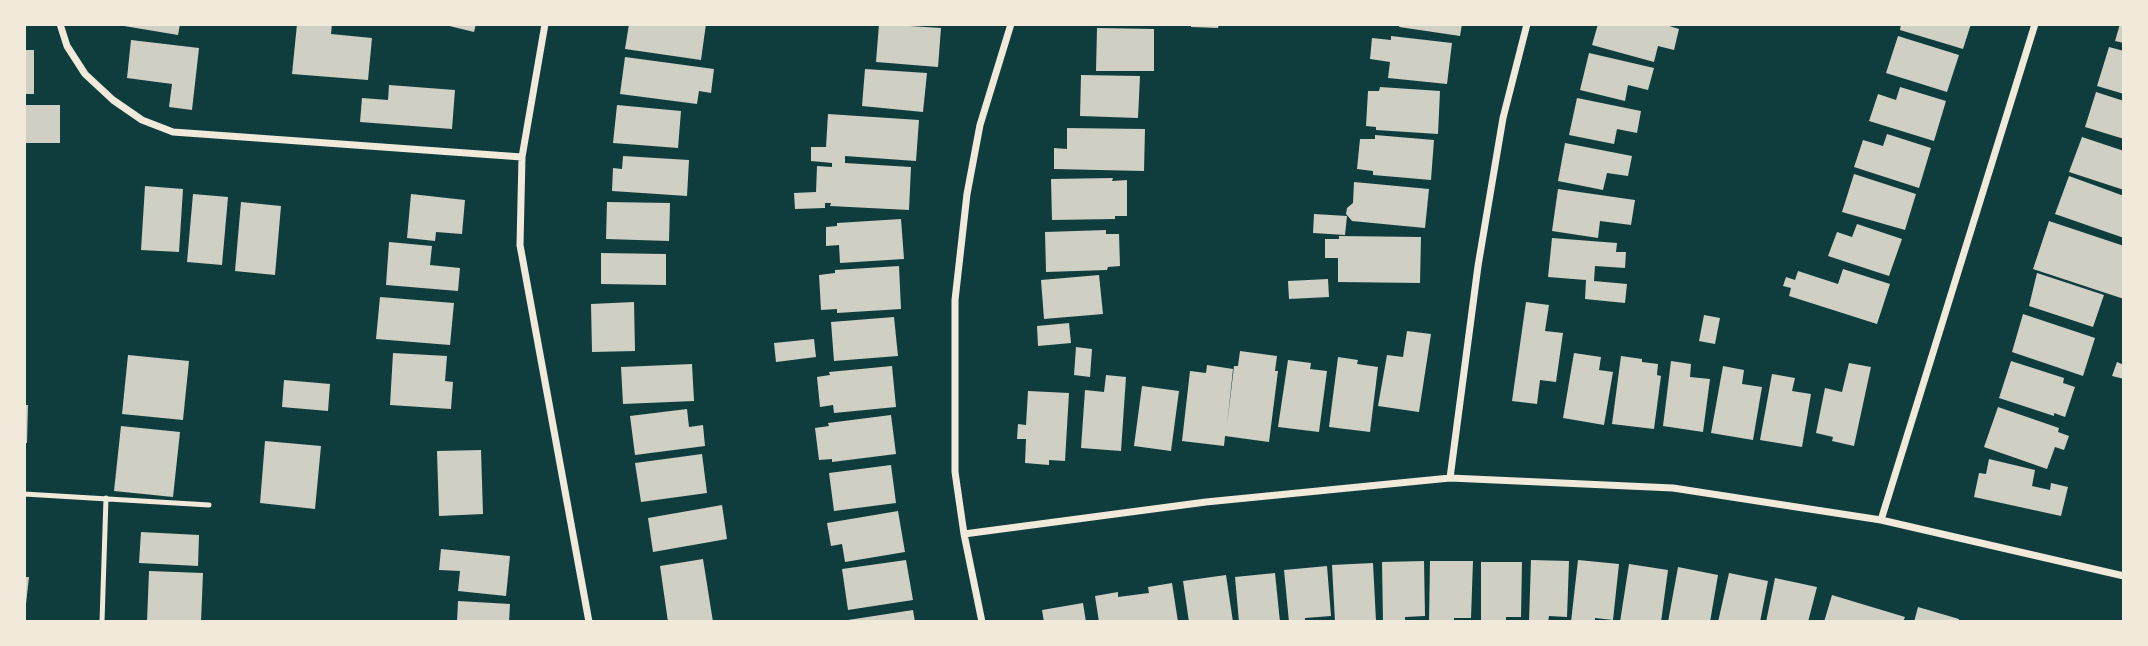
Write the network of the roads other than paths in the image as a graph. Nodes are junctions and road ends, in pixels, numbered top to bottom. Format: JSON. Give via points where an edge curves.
{"nodes":[{"id":1,"x":60,"y":24,"type":"edge"},
{"id":2,"x":545,"y":24,"type":"edge"},
{"id":3,"x":1011,"y":24,"type":"edge"},
{"id":4,"x":1527,"y":24,"type":"edge"},
{"id":5,"x":2035,"y":24,"type":"edge"},
{"id":6,"x":522,"y":157,"type":"junction"},
{"id":7,"x":1450,"y":478,"type":"junction"},
{"id":8,"x":24,"y":494,"type":"edge"},
{"id":9,"x":106,"y":498,"type":"junction"},
{"id":10,"x":209,"y":505,"type":"dead end"},
{"id":11,"x":1881,"y":520,"type":"junction"},
{"id":12,"x":964,"y":534,"type":"junction"},
{"id":13,"x":2123,"y":576,"type":"edge"},
{"id":14,"x":102,"y":621,"type":"edge"},
{"id":15,"x":589,"y":621,"type":"edge"},
{"id":16,"x":982,"y":621,"type":"edge"}],
"edges":[{"from":1,"to":6,"type":"street","via":[[67,46],[85,74],[142,120],[173,132]]},
{"from":2,"to":6,"type":"street"},
{"from":3,"to":12,"type":"street","via":[[979,125],[955,300],[955,472]]},
{"from":4,"to":7,"type":"street","via":[[1503,118]]},
{"from":5,"to":11,"type":"street"},
{"from":6,"to":15,"type":"street","via":[[520,245]]},
{"from":7,"to":11,"type":"street","via":[[1673,488]]},
{"from":7,"to":12,"type":"street","via":[[1206,502]]},
{"from":8,"to":9,"type":"lane"},
{"from":9,"to":10,"type":"lane"},
{"from":9,"to":14,"type":"lane"},
{"from":11,"to":13,"type":"street"},
{"from":12,"to":16,"type":"street"}]}
